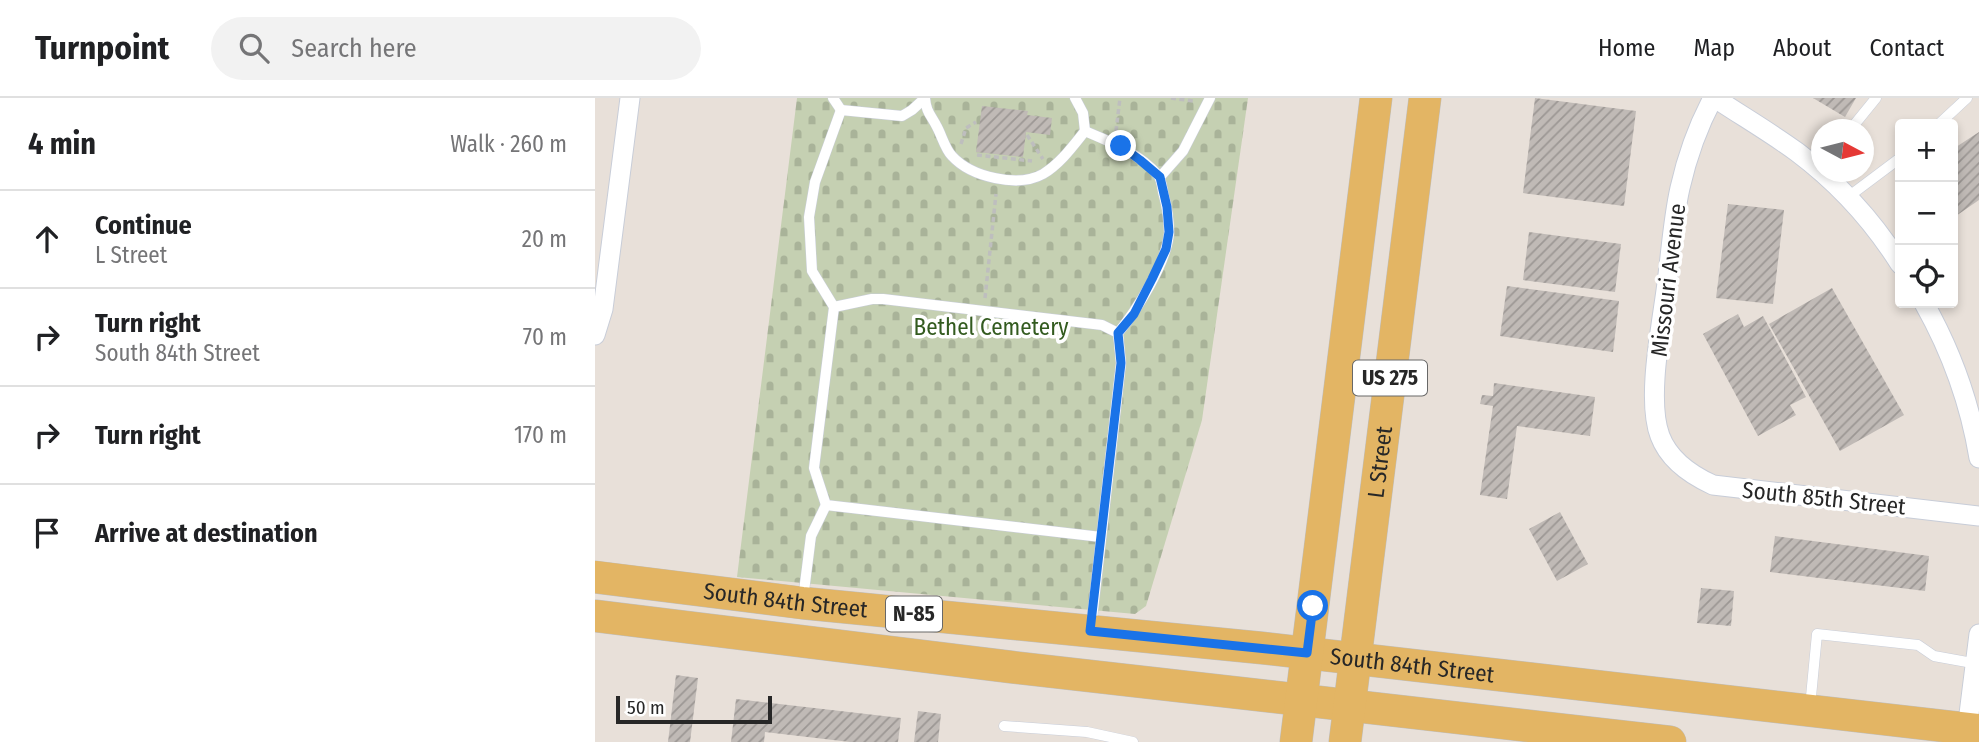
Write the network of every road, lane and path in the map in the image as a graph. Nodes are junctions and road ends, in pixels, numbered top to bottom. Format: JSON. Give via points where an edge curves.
{"nodes":[{"id":1,"x":630,"y":98,"type":"edge"},
{"id":2,"x":832,"y":98,"type":"edge"},
{"id":3,"x":925,"y":98,"type":"edge"},
{"id":4,"x":1075,"y":98,"type":"edge"},
{"id":5,"x":1120,"y":98,"type":"edge"},
{"id":6,"x":1171,"y":98,"type":"edge"},
{"id":7,"x":1375,"y":98,"type":"edge"},
{"id":8,"x":1425,"y":98,"type":"edge"},
{"id":9,"x":1714,"y":98,"type":"edge"},
{"id":10,"x":1876,"y":98,"type":"edge"},
{"id":11,"x":1967,"y":98,"type":"edge"},
{"id":12,"x":1209,"y":100,"type":"edge"},
{"id":13,"x":841,"y":110,"type":"junction"},
{"id":14,"x":1859,"y":119,"type":"edge"},
{"id":15,"x":1944,"y":119,"type":"edge"},
{"id":16,"x":976,"y":122,"type":"dead end"},
{"id":17,"x":1085,"y":131,"type":"junction"},
{"id":18,"x":1027,"y":135,"type":"dead end"},
{"id":19,"x":1115,"y":143,"type":"junction"},
{"id":20,"x":957,"y":156,"type":"junction"},
{"id":21,"x":1811,"y":161,"type":"edge"},
{"id":22,"x":1895,"y":162,"type":"edge"},
{"id":23,"x":1047,"y":166,"type":"junction"},
{"id":24,"x":1160,"y":177,"type":"junction"},
{"id":25,"x":998,"y":178,"type":"junction"},
{"id":26,"x":1834,"y":182,"type":"edge"},
{"id":27,"x":1848,"y":197,"type":"junction"},
{"id":28,"x":1895,"y":257,"type":"edge"},
{"id":29,"x":834,"y":307,"type":"junction"},
{"id":30,"x":1926,"y":308,"type":"edge"},
{"id":31,"x":983,"y":311,"type":"junction"},
{"id":32,"x":598,"y":327,"type":"edge"},
{"id":33,"x":1118,"y":333,"type":"junction"},
{"id":34,"x":1973,"y":405,"type":"edge"},
{"id":35,"x":1979,"y":458,"type":"edge"},
{"id":36,"x":1676,"y":462,"type":"joint"},
{"id":37,"x":826,"y":505,"type":"junction"},
{"id":38,"x":1979,"y":516,"type":"edge"},
{"id":39,"x":1101,"y":537,"type":"junction"},
{"id":40,"x":595,"y":577,"type":"edge"},
{"id":41,"x":802,"y":603,"type":"junction"},
{"id":42,"x":595,"y":616,"type":"edge"},
{"id":43,"x":1090,"y":631,"type":"junction"},
{"id":44,"x":1979,"y":634,"type":"edge"},
{"id":45,"x":1307,"y":653,"type":"junction"},
{"id":46,"x":1355,"y":658,"type":"junction"},
{"id":47,"x":1977,"y":664,"type":"edge"},
{"id":48,"x":1301,"y":700,"type":"junction"},
{"id":49,"x":1349,"y":706,"type":"junction"},
{"id":50,"x":1810,"y":710,"type":"junction"},
{"id":51,"x":1004,"y":726,"type":"dead end"},
{"id":52,"x":1971,"y":734,"type":"edge"},
{"id":53,"x":1126,"y":741,"type":"edge"},
{"id":54,"x":1296,"y":742,"type":"edge"},
{"id":55,"x":1345,"y":742,"type":"edge"},
{"id":56,"x":1671,"y":742,"type":"edge"}],
"edges":[{"from":1,"to":32,"type":"street"},
{"from":2,"to":13,"type":"lane"},
{"from":3,"to":13,"type":"lane","via":[[902,116]]},
{"from":3,"to":20,"type":"lane","via":[[926,110],[950,155]]},
{"from":4,"to":17,"type":"lane"},
{"from":5,"to":19,"type":"path"},
{"from":6,"to":12,"type":"path"},
{"from":7,"to":45,"type":"main road","number":"US 275"},
{"from":8,"to":46,"type":"main road","name":"L Street","number":"US 275"},
{"from":9,"to":21,"type":"street"},
{"from":9,"to":36,"type":"street","name":"Missouri Avenue","via":[[1690,151],[1679,190],[1655,383],[1659,435]]},
{"from":10,"to":14,"type":"lane"},
{"from":11,"to":15,"type":"lane"},
{"from":12,"to":24,"type":"lane","via":[[1183,151]]},
{"from":13,"to":29,"type":"lane","via":[[815,182],[809,217],[812,271]]},
{"from":16,"to":20,"type":"path","via":[[966,128]]},
{"from":17,"to":19,"type":"lane"},
{"from":17,"to":23,"type":"lane","via":[[1063,157]]},
{"from":18,"to":23,"type":"path"},
{"from":19,"to":24,"type":"lane"},
{"from":20,"to":23,"type":"path"},
{"from":20,"to":25,"type":"lane","via":[[969,170]]},
{"from":22,"to":27,"type":"lane"},
{"from":23,"to":25,"type":"lane","via":[[1041,175],[1026,179]]},
{"from":24,"to":33,"type":"lane","via":[[1167,207],[1166,249],[1134,314]]},
{"from":25,"to":31,"type":"path"},
{"from":26,"to":27,"type":"street"},
{"from":27,"to":28,"type":"street"},
{"from":29,"to":31,"type":"lane","via":[[883,299]]},
{"from":29,"to":37,"type":"lane","via":[[814,468]]},
{"from":30,"to":34,"type":"street"},
{"from":31,"to":33,"type":"lane","via":[[1102,325]]},
{"from":33,"to":39,"type":"lane","via":[[1121,363]]},
{"from":34,"to":35,"type":"street"},
{"from":36,"to":38,"type":"street","name":"South 85th Street","via":[[1713,485],[1728,488]]},
{"from":37,"to":39,"type":"lane"},
{"from":37,"to":41,"type":"lane","via":[[811,536]]},
{"from":39,"to":43,"type":"lane"},
{"from":40,"to":41,"type":"main road","name":"South 84th Street","number":"N-85"},
{"from":41,"to":43,"type":"main road","name":"South 84th Street","number":"N-85"},
{"from":42,"to":48,"type":"main road","name":"South 84th Street","number":"N-85"},
{"from":43,"to":45,"type":"main road","name":"South 84th Street","number":"N-85"},
{"from":44,"to":47,"type":"street"},
{"from":45,"to":46,"type":"main road","name":"South 84th Street","number":"N-85"},
{"from":45,"to":48,"type":"main road","number":"US 275"},
{"from":46,"to":49,"type":"main road","name":"L Street","number":"US 275"},
{"from":46,"to":50,"type":"main road","name":"South 84th Street"},
{"from":47,"to":50,"type":"lane","via":[[1934,656],[1918,645],[1817,634]]},
{"from":47,"to":52,"type":"street"},
{"from":48,"to":49,"type":"main road","name":"South 84th Street","number":"N-85"},
{"from":48,"to":54,"type":"main road","number":"US 275"},
{"from":49,"to":55,"type":"main road","name":"L Street","number":"US 275"},
{"from":49,"to":56,"type":"main road","name":"South 84th Street"},
{"from":50,"to":52,"type":"main road","name":"South 84th Street"},
{"from":51,"to":53,"type":"lane"}]}
